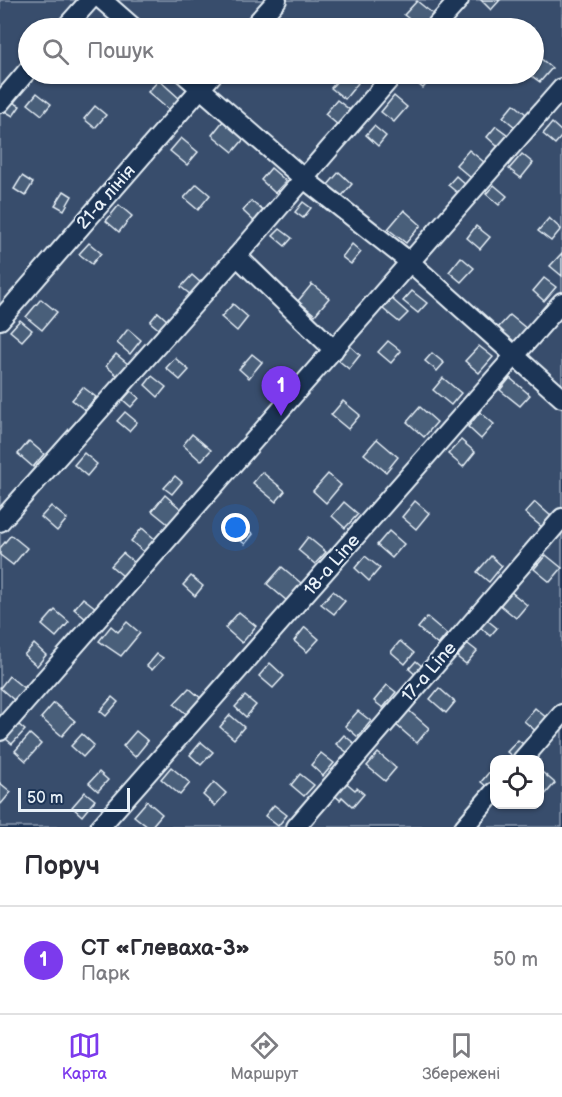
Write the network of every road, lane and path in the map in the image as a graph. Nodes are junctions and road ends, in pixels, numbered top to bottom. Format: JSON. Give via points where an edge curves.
{"nodes":[{"id":1,"x":90,"y":0,"type":"edge"},
{"id":2,"x":102,"y":0,"type":"edge"},
{"id":3,"x":277,"y":0,"type":"edge"},
{"id":4,"x":459,"y":0,"type":"edge"},
{"id":5,"x":74,"y":18,"type":"edge"},
{"id":6,"x":123,"y":18,"type":"edge"},
{"id":7,"x":261,"y":18,"type":"edge"},
{"id":8,"x":443,"y":18,"type":"edge"},
{"id":9,"x":18,"y":82,"type":"edge"},
{"id":10,"x":195,"y":84,"type":"edge"},
{"id":11,"x":204,"y":84,"type":"edge"},
{"id":12,"x":385,"y":84,"type":"edge"},
{"id":13,"x":200,"y":88,"type":"junction"},
{"id":14,"x":562,"y":88,"type":"edge"},
{"id":15,"x":0,"y":103,"type":"edge"},
{"id":16,"x":303,"y":178,"type":"junction"},
{"id":17,"x":237,"y":256,"type":"junction"},
{"id":18,"x":411,"y":263,"type":"junction"},
{"id":19,"x":562,"y":302,"type":"edge"},
{"id":20,"x":0,"y":320,"type":"edge"},
{"id":21,"x":334,"y":350,"type":"junction"},
{"id":22,"x":516,"y":356,"type":"junction"},
{"id":23,"x":562,"y":398,"type":"edge"},
{"id":24,"x":562,"y":518,"type":"edge"},
{"id":25,"x":0,"y":522,"type":"edge"},
{"id":26,"x":562,"y":714,"type":"edge"},
{"id":27,"x":0,"y":731,"type":"edge"},
{"id":28,"x":526,"y":755,"type":"edge"},
{"id":29,"x":490,"y":798,"type":"edge"},
{"id":30,"x":100,"y":827,"type":"edge"},
{"id":31,"x":296,"y":827,"type":"edge"},
{"id":32,"x":464,"y":827,"type":"edge"}],
"edges":[{"from":1,"to":5,"type":"lane"},
{"from":2,"to":6,"type":"lane"},
{"from":3,"to":7,"type":"lane"},
{"from":4,"to":8,"type":"lane"},
{"from":9,"to":15,"type":"lane"},
{"from":10,"to":13,"type":"lane"},
{"from":11,"to":13,"type":"lane","name":"21-а лінія"},
{"from":12,"to":16,"type":"lane"},
{"from":13,"to":16,"type":"lane"},
{"from":13,"to":20,"type":"lane","name":"21-а лінія"},
{"from":14,"to":18,"type":"lane"},
{"from":16,"to":17,"type":"lane"},
{"from":16,"to":18,"type":"lane"},
{"from":17,"to":21,"type":"lane"},
{"from":17,"to":25,"type":"lane"},
{"from":18,"to":21,"type":"lane"},
{"from":18,"to":22,"type":"lane"},
{"from":19,"to":22,"type":"lane","name":"18-a Line"},
{"from":21,"to":27,"type":"lane"},
{"from":22,"to":23,"type":"lane"},
{"from":22,"to":30,"type":"lane","name":"18-a Line"},
{"from":24,"to":31,"type":"lane","name":"17-a Line"},
{"from":26,"to":28,"type":"lane"},
{"from":29,"to":32,"type":"lane"}]}
